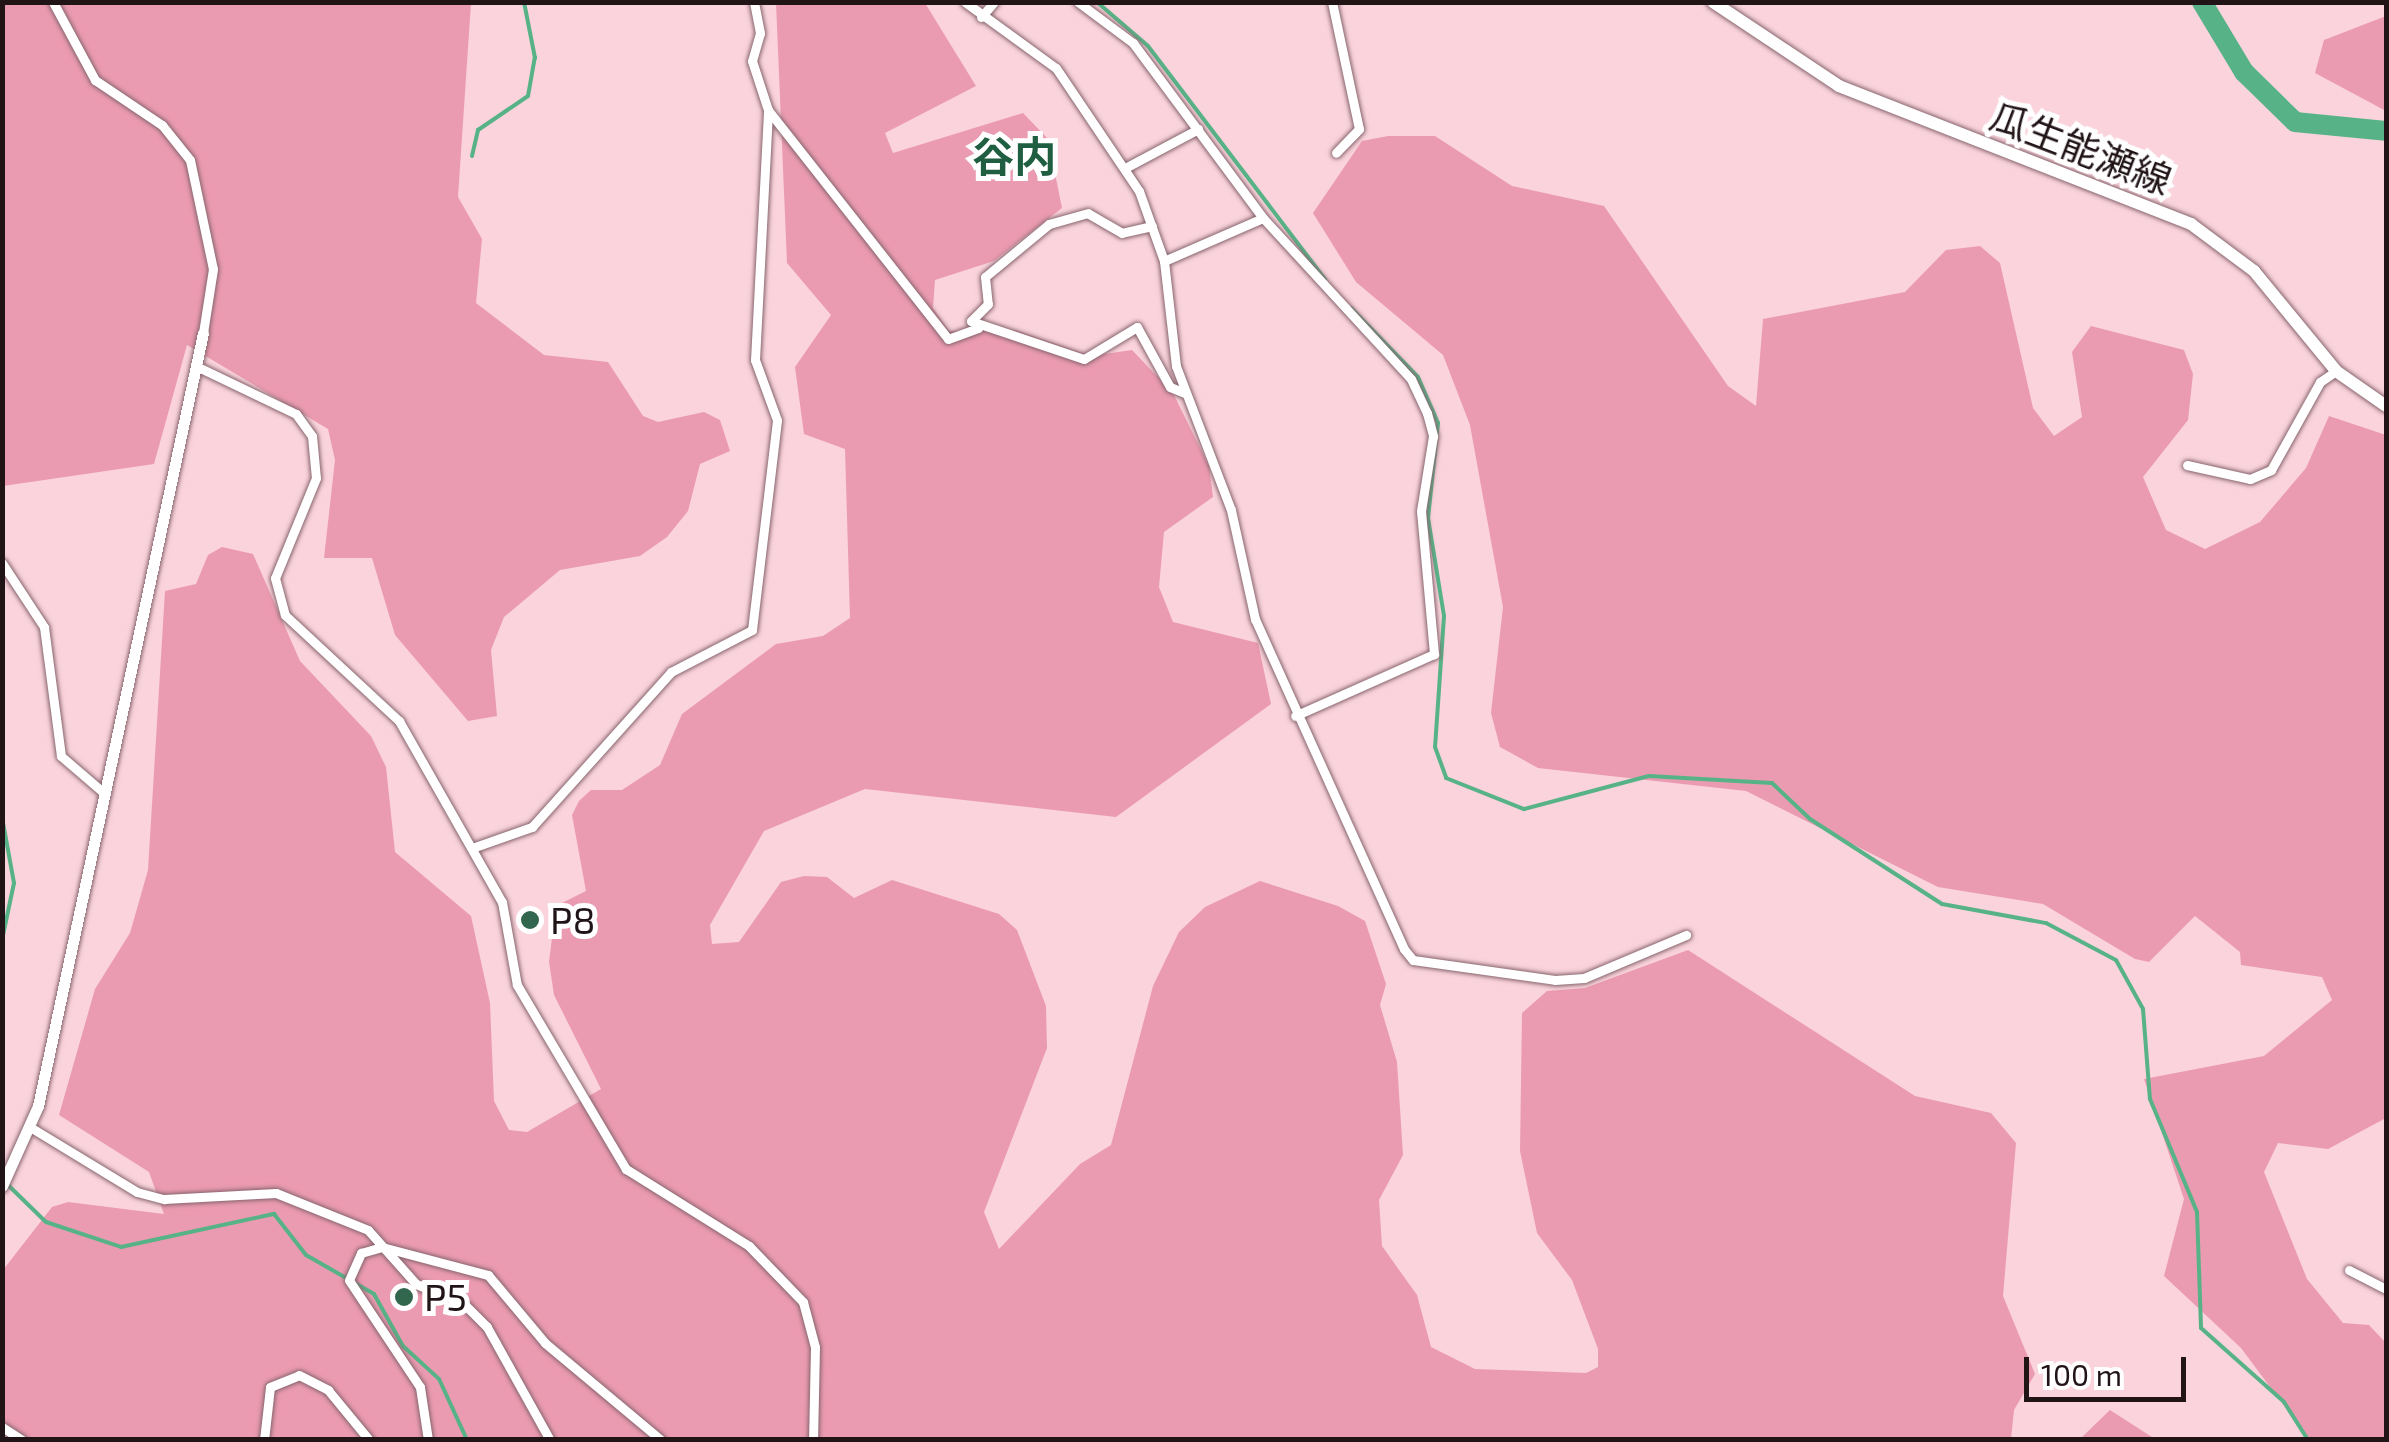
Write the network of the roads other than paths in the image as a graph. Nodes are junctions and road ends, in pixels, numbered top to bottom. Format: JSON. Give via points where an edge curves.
{"nodes":[{"id":1,"x":53,"y":2,"type":"edge"},
{"id":2,"x":754,"y":2,"type":"edge"},
{"id":3,"x":965,"y":2,"type":"edge"},
{"id":4,"x":994,"y":2,"type":"edge"},
{"id":5,"x":1078,"y":2,"type":"edge"},
{"id":6,"x":1332,"y":2,"type":"edge"},
{"id":7,"x":1713,"y":2,"type":"edge"},
{"id":8,"x":981,"y":16,"type":"junction"},
{"id":9,"x":768,"y":110,"type":"junction"},
{"id":10,"x":1198,"y":129,"type":"junction"},
{"id":11,"x":1336,"y":152,"type":"dead end"},
{"id":12,"x":1125,"y":168,"type":"junction"},
{"id":13,"x":1263,"y":218,"type":"junction"},
{"id":14,"x":1152,"y":226,"type":"junction"},
{"id":15,"x":1164,"y":261,"type":"junction"},
{"id":16,"x":978,"y":328,"type":"junction"},
{"id":17,"x":203,"y":333,"type":"joint"},
{"id":18,"x":196,"y":366,"type":"junction"},
{"id":19,"x":2336,"y":370,"type":"junction"},
{"id":20,"x":1186,"y":393,"type":"junction"},
{"id":21,"x":2386,"y":406,"type":"edge"},
{"id":22,"x":2187,"y":465,"type":"dead end"},
{"id":23,"x":2,"y":563,"type":"edge"},
{"id":24,"x":1296,"y":716,"type":"junction"},
{"id":25,"x":104,"y":793,"type":"junction"},
{"id":26,"x":472,"y":848,"type":"junction"},
{"id":27,"x":1686,"y":935,"type":"dead end"},
{"id":28,"x":30,"y":1128,"type":"junction"},
{"id":29,"x":2,"y":1186,"type":"edge"},
{"id":30,"x":382,"y":1247,"type":"junction"},
{"id":31,"x":2348,"y":1270,"type":"dead end"},
{"id":32,"x":2386,"y":1288,"type":"edge"},
{"id":33,"x":2,"y":1427,"type":"edge"},
{"id":34,"x":22,"y":1440,"type":"edge"},
{"id":35,"x":264,"y":1440,"type":"edge"},
{"id":36,"x":368,"y":1440,"type":"edge"},
{"id":37,"x":428,"y":1440,"type":"edge"},
{"id":38,"x":550,"y":1440,"type":"edge"},
{"id":39,"x":661,"y":1440,"type":"edge"},
{"id":40,"x":814,"y":1440,"type":"edge"}],
"edges":[{"from":1,"to":17,"type":"street","via":[[95,80],[162,125],[190,160],[213,269]]},
{"from":2,"to":9,"type":"street","via":[[760,34],[752,61]]},
{"from":3,"to":8,"type":"street"},
{"from":4,"to":8,"type":"street"},
{"from":5,"to":10,"type":"street","via":[[1133,43]]},
{"from":6,"to":11,"type":"street","via":[[1359,129]]},
{"from":7,"to":19,"type":"main road","name":"瓜生能瀬線","via":[[1839,86],[2191,224],[2254,270]]},
{"from":8,"to":12,"type":"street","via":[[1056,68]]},
{"from":9,"to":16,"type":"street","via":[[948,338]]},
{"from":9,"to":26,"type":"street","via":[[756,360],[777,420],[752,630],[671,672],[532,827]]},
{"from":10,"to":12,"type":"street"},
{"from":10,"to":13,"type":"street"},
{"from":12,"to":14,"type":"street"},
{"from":13,"to":15,"type":"street"},
{"from":13,"to":24,"type":"street","via":[[1411,379],[1433,436],[1420,511],[1434,654]]},
{"from":14,"to":15,"type":"street"},
{"from":14,"to":16,"type":"street","via":[[1122,233],[1088,214],[1050,224],[984,277],[988,304],[971,316]]},
{"from":15,"to":20,"type":"street"},
{"from":16,"to":20,"type":"street","via":[[1084,359],[1136,326],[1170,387]]},
{"from":17,"to":18,"type":"street"},
{"from":18,"to":25,"type":"street"},
{"from":18,"to":26,"type":"street","via":[[296,414],[312,436],[316,478],[275,578],[285,615],[398,720]]},
{"from":19,"to":21,"type":"main road","name":"瓜生能瀬線"},
{"from":19,"to":22,"type":"street","via":[[2320,382],[2271,470],[2250,479]]},
{"from":20,"to":24,"type":"street","via":[[1231,510],[1255,618]]},
{"from":23,"to":25,"type":"street","via":[[44,627],[62,756]]},
{"from":24,"to":27,"type":"street","via":[[1413,960],[1584,978]]},
{"from":25,"to":28,"type":"street"},
{"from":26,"to":40,"type":"street","via":[[502,902],[517,985],[626,1169],[748,1246],[804,1302],[815,1347]]},
{"from":28,"to":29,"type":"street"},
{"from":28,"to":30,"type":"street","via":[[138,1192],[164,1200],[276,1193],[368,1230]]},
{"from":30,"to":37,"type":"street","via":[[361,1253],[350,1280],[420,1387]]},
{"from":30,"to":38,"type":"street","via":[[416,1284],[462,1303],[487,1328]]},
{"from":30,"to":39,"type":"street","via":[[488,1276],[545,1343]]},
{"from":31,"to":32,"type":"street"},
{"from":33,"to":34,"type":"street"},
{"from":35,"to":36,"type":"street","via":[[270,1387],[299,1375],[328,1390]]}]}
